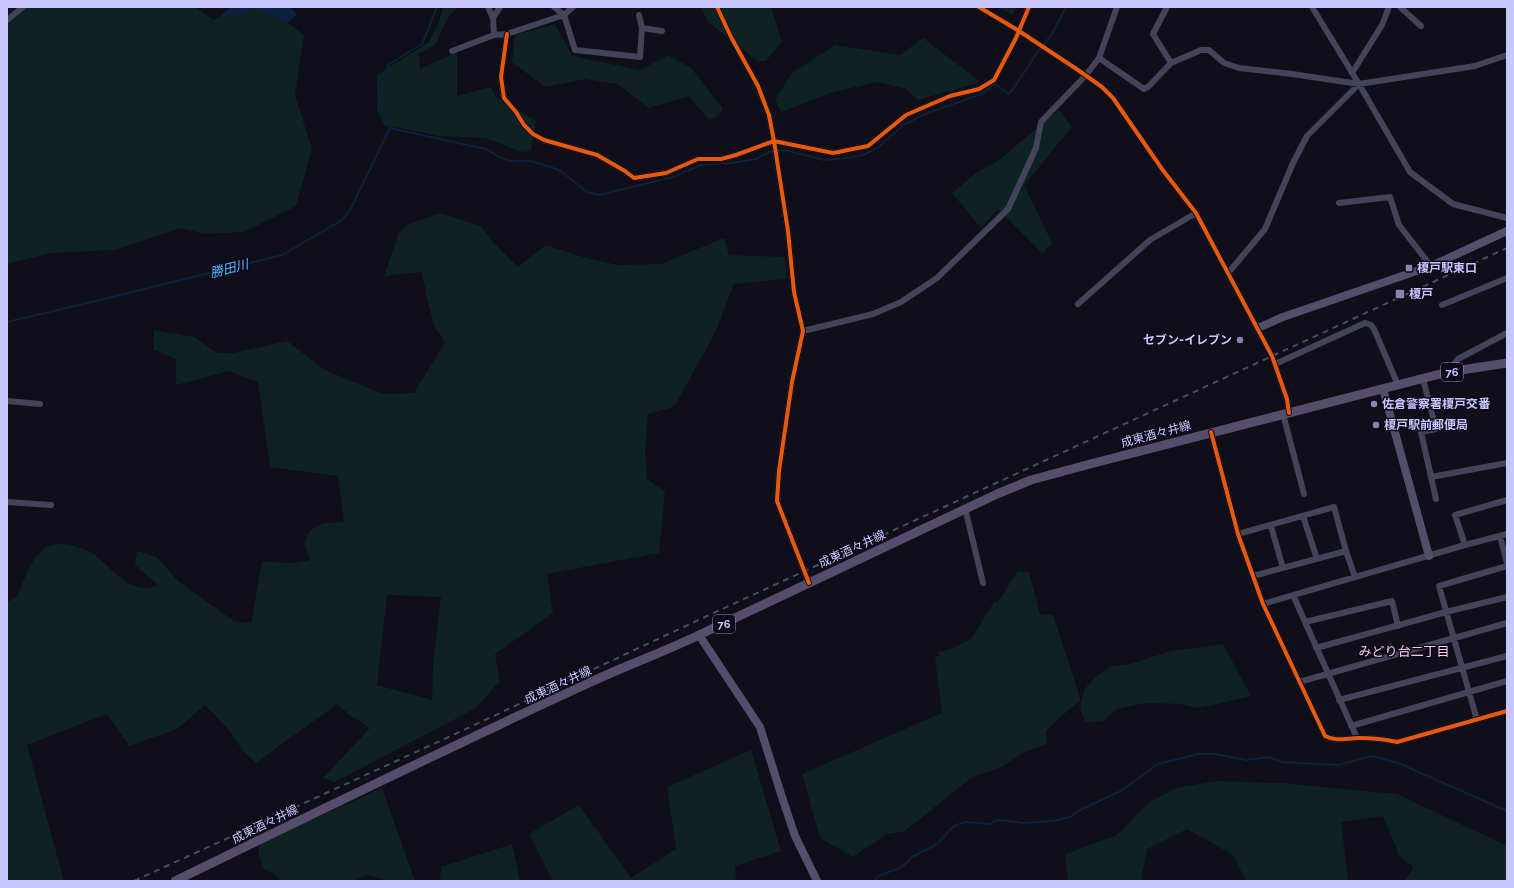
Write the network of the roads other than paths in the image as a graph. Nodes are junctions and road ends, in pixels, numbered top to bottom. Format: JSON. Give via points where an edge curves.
{"nodes":[{"id":1,"x":23,"y":7,"type":"edge"},
{"id":2,"x":488,"y":7,"type":"edge"},
{"id":3,"x":500,"y":7,"type":"edge"},
{"id":4,"x":554,"y":7,"type":"edge"},
{"id":5,"x":573,"y":7,"type":"edge"},
{"id":6,"x":717,"y":7,"type":"edge"},
{"id":7,"x":979,"y":7,"type":"edge"},
{"id":8,"x":1029,"y":7,"type":"edge"},
{"id":9,"x":1117,"y":7,"type":"edge"},
{"id":10,"x":1167,"y":7,"type":"edge"},
{"id":11,"x":1312,"y":7,"type":"edge"},
{"id":12,"x":1389,"y":7,"type":"edge"},
{"id":13,"x":1400,"y":7,"type":"edge"},
{"id":14,"x":564,"y":15,"type":"junction"},
{"id":15,"x":639,"y":15,"type":"dead end"},
{"id":16,"x":493,"y":18,"type":"junction"},
{"id":17,"x":7,"y":20,"type":"edge"},
{"id":18,"x":1421,"y":26,"type":"dead end"},
{"id":19,"x":642,"y":28,"type":"junction"},
{"id":20,"x":662,"y":30,"type":"dead end"},
{"id":21,"x":1020,"y":31,"type":"junction"},
{"id":22,"x":507,"y":34,"type":"junction"},
{"id":23,"x":494,"y":35,"type":"junction"},
{"id":24,"x":452,"y":51,"type":"dead end"},
{"id":25,"x":1507,"y":55,"type":"edge"},
{"id":26,"x":1099,"y":58,"type":"junction"},
{"id":27,"x":1171,"y":64,"type":"junction"},
{"id":28,"x":1352,"y":73,"type":"junction"},
{"id":29,"x":1086,"y":75,"type":"junction"},
{"id":30,"x":1359,"y":84,"type":"junction"},
{"id":31,"x":774,"y":141,"type":"junction"},
{"id":32,"x":1339,"y":203,"type":"dead end"},
{"id":33,"x":1196,"y":213,"type":"junction"},
{"id":34,"x":1507,"y":218,"type":"edge"},
{"id":35,"x":1507,"y":231,"type":"edge"},
{"id":36,"x":1431,"y":266,"type":"junction"},
{"id":37,"x":1228,"y":272,"type":"junction"},
{"id":38,"x":1507,"y":278,"type":"edge"},
{"id":39,"x":1078,"y":304,"type":"dead end"},
{"id":40,"x":1442,"y":305,"type":"dead end"},
{"id":41,"x":1258,"y":328,"type":"junction"},
{"id":42,"x":803,"y":331,"type":"junction"},
{"id":43,"x":1507,"y":333,"type":"edge"},
{"id":44,"x":1507,"y":363,"type":"edge"},
{"id":45,"x":1275,"y":364,"type":"junction"},
{"id":46,"x":1448,"y":372,"type":"junction"},
{"id":47,"x":1423,"y":379,"type":"junction"},
{"id":48,"x":1398,"y":386,"type":"junction"},
{"id":49,"x":1383,"y":389,"type":"junction"},
{"id":50,"x":7,"y":401,"type":"edge"},
{"id":51,"x":40,"y":404,"type":"dead end"},
{"id":52,"x":1286,"y":414,"type":"junction"},
{"id":53,"x":1211,"y":432,"type":"junction"},
{"id":54,"x":1507,"y":463,"type":"edge"},
{"id":55,"x":1431,"y":477,"type":"junction"},
{"id":56,"x":1304,"y":494,"type":"dead end"},
{"id":57,"x":1436,"y":500,"type":"dead end"},
{"id":58,"x":1507,"y":500,"type":"edge"},
{"id":59,"x":7,"y":502,"type":"edge"},
{"id":60,"x":51,"y":505,"type":"dead end"},
{"id":61,"x":965,"y":508,"type":"junction"},
{"id":62,"x":1303,"y":516,"type":"junction"},
{"id":63,"x":1271,"y":526,"type":"junction"},
{"id":64,"x":1238,"y":534,"type":"junction"},
{"id":65,"x":1507,"y":534,"type":"edge"},
{"id":66,"x":1500,"y":536,"type":"junction"},
{"id":67,"x":1465,"y":545,"type":"junction"},
{"id":68,"x":1346,"y":551,"type":"junction"},
{"id":69,"x":1429,"y":556,"type":"junction"},
{"id":70,"x":1316,"y":559,"type":"junction"},
{"id":71,"x":1507,"y":563,"type":"edge"},
{"id":72,"x":1507,"y":566,"type":"edge"},
{"id":73,"x":1283,"y":568,"type":"junction"},
{"id":74,"x":1253,"y":576,"type":"junction"},
{"id":75,"x":1355,"y":577,"type":"junction"},
{"id":76,"x":809,"y":583,"type":"junction"},
{"id":77,"x":983,"y":583,"type":"dead end"},
{"id":78,"x":1293,"y":595,"type":"junction"},
{"id":79,"x":1507,"y":596,"type":"edge"},
{"id":80,"x":1263,"y":604,"type":"junction"},
{"id":81,"x":1446,"y":612,"type":"junction"},
{"id":82,"x":1305,"y":622,"type":"junction"},
{"id":83,"x":1507,"y":623,"type":"edge"},
{"id":84,"x":1398,"y":626,"type":"junction"},
{"id":85,"x":700,"y":635,"type":"junction"},
{"id":86,"x":1454,"y":639,"type":"junction"},
{"id":87,"x":1316,"y":648,"type":"junction"},
{"id":88,"x":1507,"y":656,"type":"edge"},
{"id":89,"x":1462,"y":668,"type":"junction"},
{"id":90,"x":1328,"y":673,"type":"junction"},
{"id":91,"x":1507,"y":681,"type":"edge"},
{"id":92,"x":1299,"y":682,"type":"junction"},
{"id":93,"x":1469,"y":692,"type":"junction"},
{"id":94,"x":1339,"y":700,"type":"junction"},
{"id":95,"x":1507,"y":711,"type":"edge"},
{"id":96,"x":1477,"y":720,"type":"junction"},
{"id":97,"x":1351,"y":726,"type":"junction"},
{"id":98,"x":1357,"y":738,"type":"junction"},
{"id":99,"x":175,"y":881,"type":"edge"},
{"id":100,"x":817,"y":881,"type":"edge"}],
"edges":[{"from":1,"to":17,"type":"street"},
{"from":2,"to":16,"type":"street"},
{"from":3,"to":16,"type":"street"},
{"from":4,"to":14,"type":"street"},
{"from":5,"to":14,"type":"street"},
{"from":6,"to":31,"type":"street","via":[[730,37],[758,86],[769,115]]},
{"from":7,"to":21,"type":"street"},
{"from":8,"to":21,"type":"street"},
{"from":9,"to":26,"type":"street"},
{"from":10,"to":27,"type":"street","via":[[1152,34]]},
{"from":11,"to":28,"type":"street"},
{"from":12,"to":28,"type":"street","via":[[1382,25]]},
{"from":13,"to":18,"type":"street"},
{"from":14,"to":19,"type":"street","via":[[575,50],[640,57]]},
{"from":14,"to":22,"type":"street"},
{"from":15,"to":19,"type":"street"},
{"from":16,"to":23,"type":"street"},
{"from":19,"to":20,"type":"street"},
{"from":21,"to":29,"type":"street"},
{"from":21,"to":31,"type":"street","via":[[994,80],[979,90],[950,96],[906,115],[868,146],[833,153]]},
{"from":22,"to":23,"type":"street"},
{"from":22,"to":31,"type":"street","via":[[501,76],[504,98],[524,125],[544,140],[597,156],[618,166],[634,178],[666,173],[698,159],[722,159]]},
{"from":23,"to":24,"type":"street"},
{"from":25,"to":30,"type":"street","via":[[1475,66]]},
{"from":26,"to":27,"type":"street","via":[[1144,89]]},
{"from":26,"to":29,"type":"street"},
{"from":27,"to":30,"type":"street","via":[[1201,50],[1208,50],[1224,63],[1239,68]]},
{"from":28,"to":30,"type":"street"},
{"from":29,"to":33,"type":"street","via":[[1113,98]]},
{"from":29,"to":42,"type":"street","via":[[1041,122],[1036,148],[1008,209],[938,278],[901,302],[873,314]]},
{"from":30,"to":34,"type":"street","via":[[1410,172],[1453,204]]},
{"from":30,"to":37,"type":"street","via":[[1307,136],[1293,162],[1265,229]]},
{"from":31,"to":42,"type":"street","via":[[788,231],[794,292]]},
{"from":32,"to":36,"type":"street","via":[[1390,197],[1399,225]]},
{"from":33,"to":37,"type":"street"},
{"from":33,"to":39,"type":"street","via":[[1150,240]]},
{"from":35,"to":36,"type":"street"},
{"from":36,"to":41,"type":"street"},
{"from":37,"to":41,"type":"street"},
{"from":38,"to":40,"type":"street"},
{"from":41,"to":45,"type":"street"},
{"from":42,"to":76,"type":"street","via":[[792,382],[777,501]]},
{"from":43,"to":46,"type":"street","via":[[1458,359]]},
{"from":44,"to":46,"type":"main road","name":"成東酒々井線","number":"76"},
{"from":45,"to":48,"type":"street","via":[[1364,323],[1374,329]]},
{"from":45,"to":52,"type":"street","via":[[1287,398]]},
{"from":46,"to":47,"type":"main road","name":"成東酒々井線","number":"76"},
{"from":47,"to":48,"type":"main road","name":"成東酒々井線","number":"76"},
{"from":47,"to":55,"type":"street","via":[[1436,429],[1421,432]]},
{"from":48,"to":49,"type":"main road","name":"成東酒々井線","number":"76"},
{"from":49,"to":52,"type":"main road","name":"成東酒々井線","number":"76"},
{"from":49,"to":69,"type":"street"},
{"from":50,"to":51,"type":"street"},
{"from":52,"to":53,"type":"main road","name":"成東酒々井線","number":"76"},
{"from":52,"to":56,"type":"street"},
{"from":53,"to":61,"type":"main road","name":"成東酒々井線","number":"76","via":[[1059,472]]},
{"from":53,"to":64,"type":"street"},
{"from":54,"to":55,"type":"street"},
{"from":55,"to":57,"type":"street"},
{"from":58,"to":67,"type":"street","via":[[1455,515]]},
{"from":59,"to":60,"type":"street"},
{"from":61,"to":76,"type":"main road","name":"成東酒々井線","number":"76"},
{"from":61,"to":77,"type":"street"},
{"from":62,"to":63,"type":"street"},
{"from":62,"to":68,"type":"street","via":[[1334,507]]},
{"from":62,"to":70,"type":"street"},
{"from":63,"to":64,"type":"street"},
{"from":63,"to":73,"type":"street"},
{"from":64,"to":74,"type":"street"},
{"from":65,"to":66,"type":"street"},
{"from":66,"to":67,"type":"street"},
{"from":66,"to":71,"type":"street"},
{"from":67,"to":69,"type":"street"},
{"from":68,"to":70,"type":"street"},
{"from":68,"to":75,"type":"street"},
{"from":69,"to":75,"type":"street"},
{"from":70,"to":73,"type":"street"},
{"from":72,"to":81,"type":"street","via":[[1438,586]]},
{"from":73,"to":74,"type":"street"},
{"from":74,"to":80,"type":"street"},
{"from":75,"to":78,"type":"street"},
{"from":76,"to":85,"type":"main road","name":"成東酒々井線","number":"76"},
{"from":78,"to":80,"type":"street"},
{"from":78,"to":82,"type":"street"},
{"from":79,"to":81,"type":"street"},
{"from":80,"to":92,"type":"street"},
{"from":81,"to":84,"type":"street"},
{"from":81,"to":86,"type":"street"},
{"from":82,"to":84,"type":"street","via":[[1392,601]]},
{"from":82,"to":87,"type":"street"},
{"from":83,"to":86,"type":"street"},
{"from":84,"to":87,"type":"street"},
{"from":85,"to":99,"type":"main road","name":"成東酒々井線","number":"76","via":[[593,681]]},
{"from":85,"to":100,"type":"street","via":[[760,726],[795,836]]},
{"from":86,"to":89,"type":"street"},
{"from":86,"to":90,"type":"street"},
{"from":87,"to":90,"type":"street"},
{"from":88,"to":89,"type":"street"},
{"from":89,"to":93,"type":"street"},
{"from":89,"to":94,"type":"street"},
{"from":90,"to":92,"type":"street"},
{"from":90,"to":94,"type":"street"},
{"from":91,"to":93,"type":"street"},
{"from":92,"to":98,"type":"street","via":[[1325,736],[1332,740]]},
{"from":93,"to":96,"type":"street"},
{"from":93,"to":97,"type":"street"},
{"from":94,"to":97,"type":"street"},
{"from":95,"to":96,"type":"street"},
{"from":96,"to":98,"type":"street","via":[[1397,742]]},
{"from":97,"to":98,"type":"street"}]}
